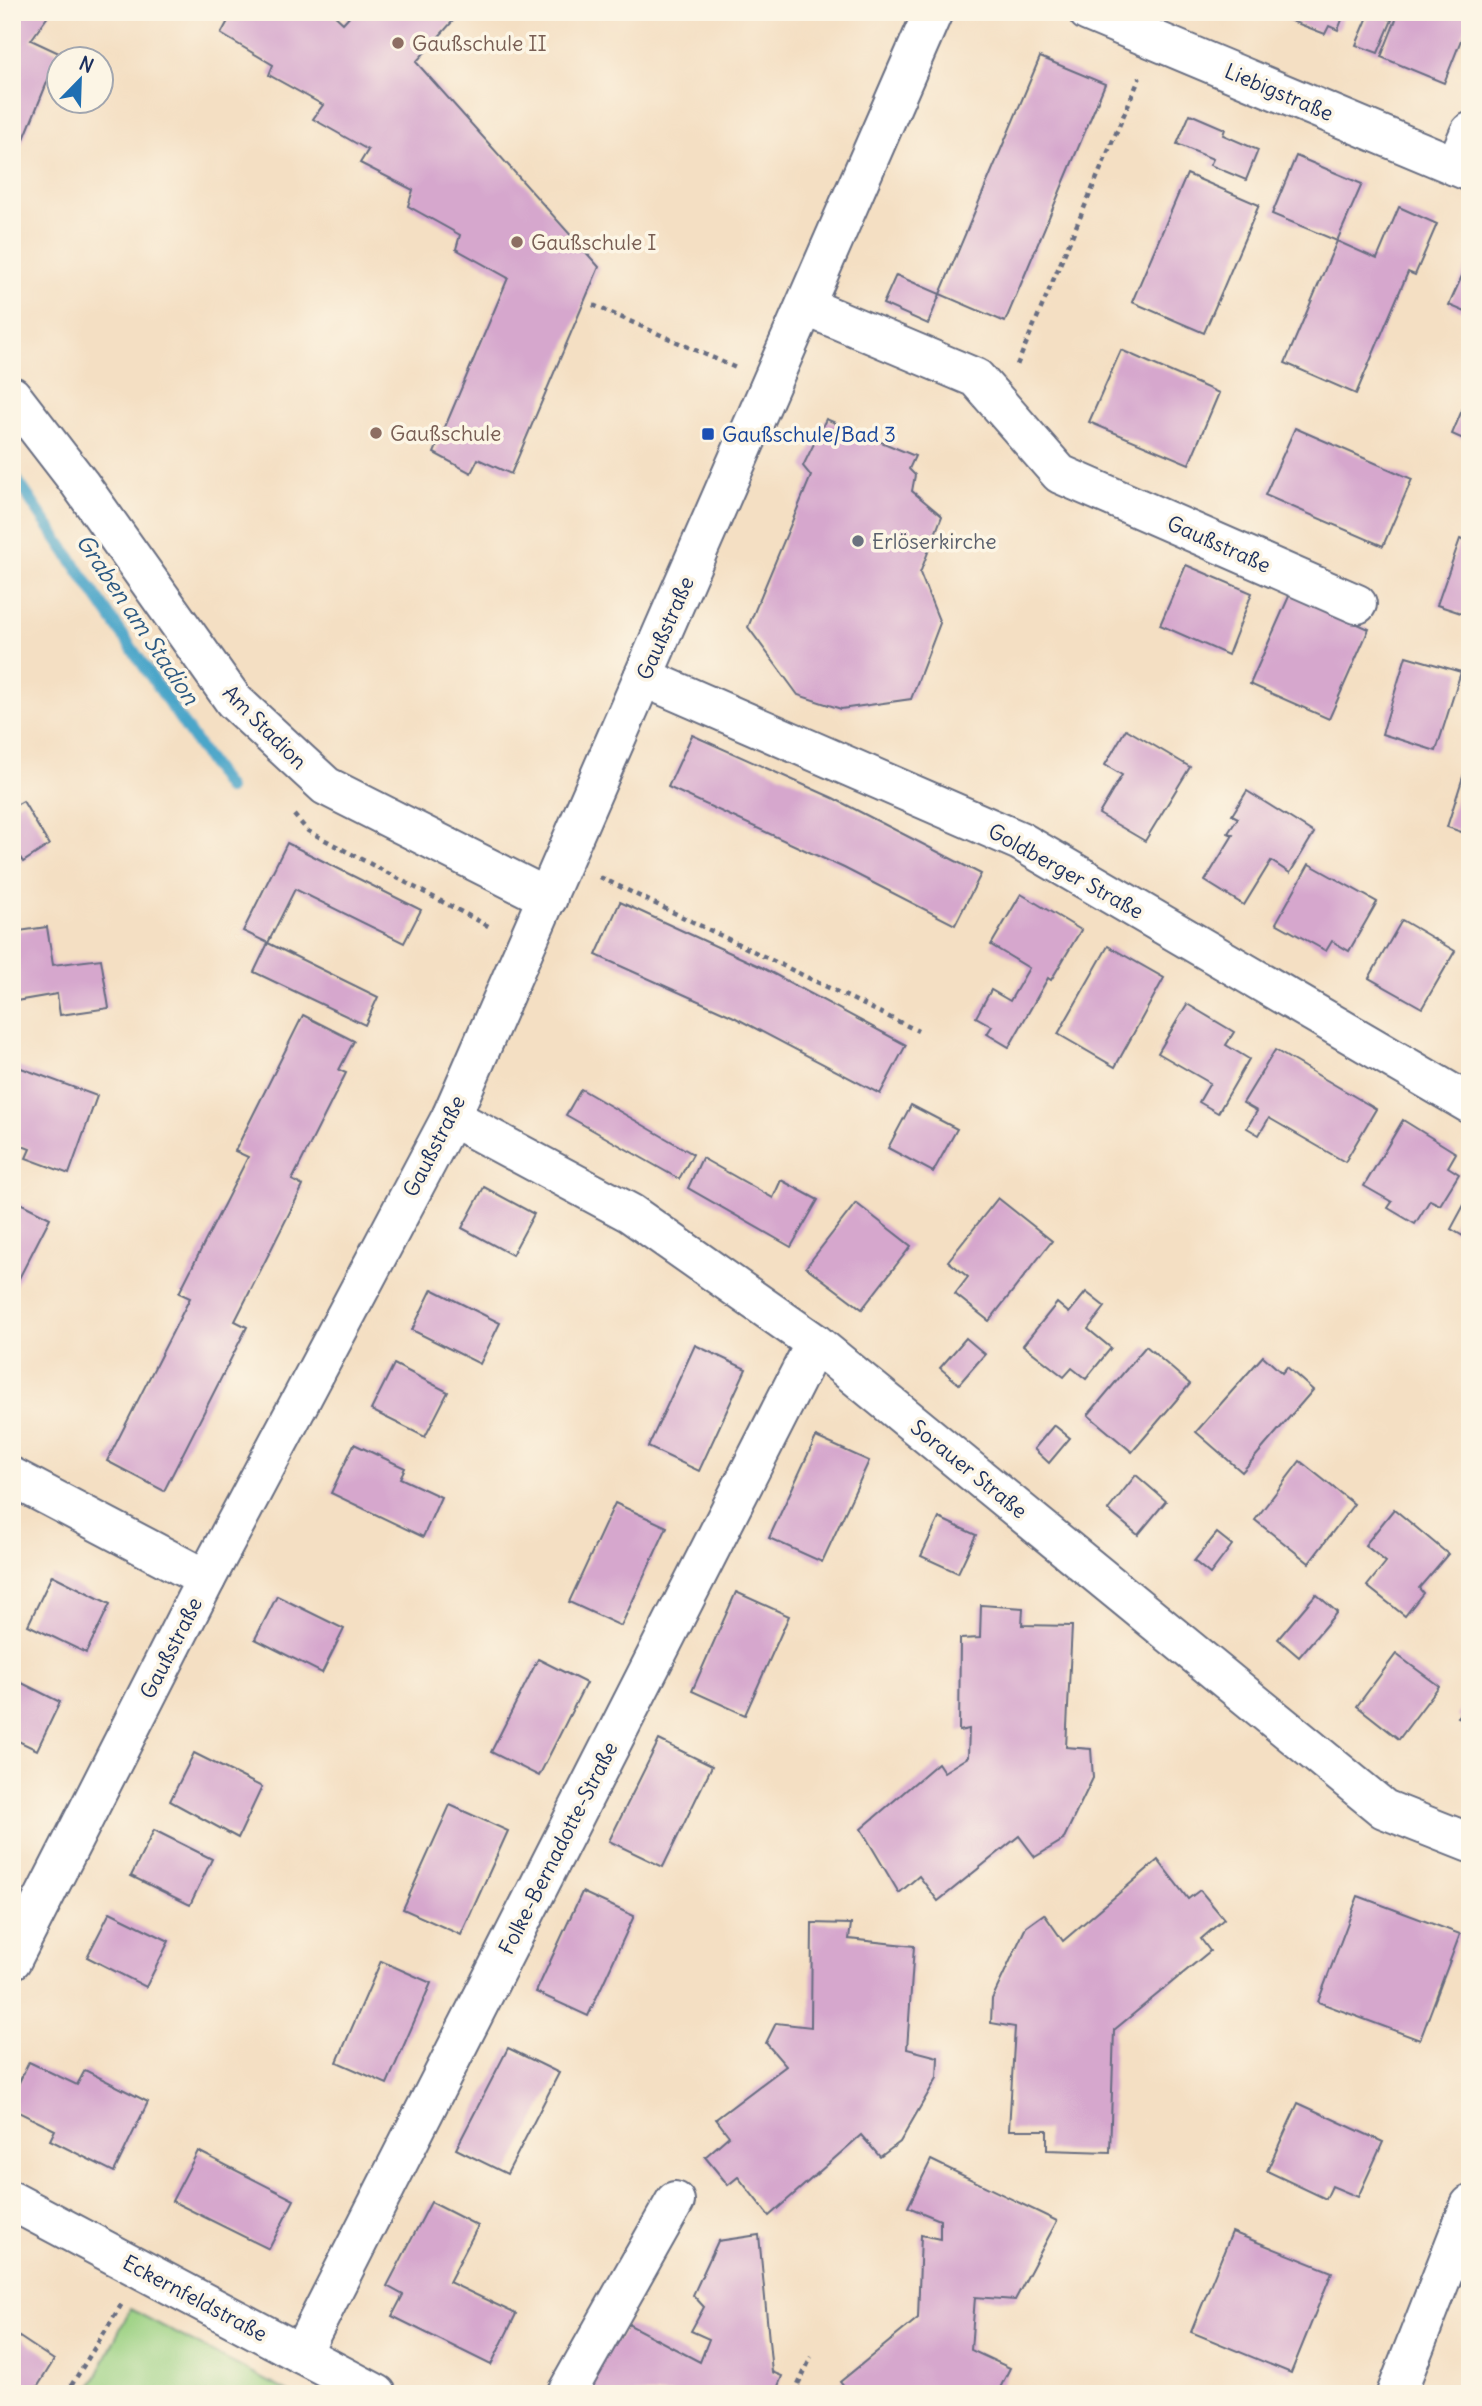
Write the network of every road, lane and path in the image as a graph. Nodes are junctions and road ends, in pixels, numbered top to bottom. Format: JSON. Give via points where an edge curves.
{"nodes":[{"id":1,"x":933,"y":12,"type":"edge"},
{"id":2,"x":1088,"y":12,"type":"edge"},
{"id":3,"x":1156,"y":40,"type":"junction"},
{"id":4,"x":1465,"y":157,"type":"edge"},
{"id":5,"x":593,"y":305,"type":"dead end"},
{"id":6,"x":805,"y":306,"type":"junction"},
{"id":7,"x":772,"y":384,"type":"junction"},
{"id":8,"x":12,"y":396,"type":"edge"},
{"id":9,"x":1000,"y":405,"type":"junction"},
{"id":10,"x":1357,"y":604,"type":"dead end"},
{"id":11,"x":643,"y":677,"type":"junction"},
{"id":12,"x":564,"y":860,"type":"junction"},
{"id":13,"x":548,"y":898,"type":"junction"},
{"id":14,"x":918,"y":1031,"type":"dead end"},
{"id":15,"x":1470,"y":1104,"type":"edge"},
{"id":16,"x":451,"y":1116,"type":"junction"},
{"id":17,"x":815,"y":1343,"type":"junction"},
{"id":18,"x":12,"y":1477,"type":"edge"},
{"id":19,"x":206,"y":1579,"type":"junction"},
{"id":20,"x":1470,"y":1843,"type":"edge"},
{"id":21,"x":12,"y":1960,"type":"edge"},
{"id":22,"x":12,"y":2201,"type":"edge"},
{"id":23,"x":675,"y":2201,"type":"dead end"},
{"id":24,"x":1470,"y":2206,"type":"edge"},
{"id":25,"x":142,"y":2270,"type":"junction"},
{"id":26,"x":302,"y":2354,"type":"junction"},
{"id":27,"x":811,"y":2357,"type":"dead end"},
{"id":28,"x":66,"y":2394,"type":"edge"},
{"id":29,"x":377,"y":2394,"type":"edge"},
{"id":30,"x":566,"y":2394,"type":"edge"},
{"id":31,"x":794,"y":2394,"type":"edge"},
{"id":32,"x":1396,"y":2394,"type":"edge"}],
"edges":[{"from":1,"to":6,"type":"street","name":"Gaußstraße"},
{"from":2,"to":3,"type":"street","name":"Liebigstraße"},
{"from":3,"to":4,"type":"street","name":"Liebigstraße"},
{"from":3,"to":9,"type":"path"},
{"from":5,"to":7,"type":"path"},
{"from":6,"to":7,"type":"street","name":"Gaußstraße"},
{"from":6,"to":9,"type":"street","name":"Gaußstraße","via":[[976,378]]},
{"from":7,"to":11,"type":"street","name":"Gaußstraße"},
{"from":8,"to":13,"type":"street","name":"Am Stadion","via":[[234,701],[326,786]]},
{"from":9,"to":10,"type":"street","name":"Gaußstraße","via":[[1060,474]]},
{"from":11,"to":12,"type":"street","name":"Gaußstraße"},
{"from":11,"to":15,"type":"street","name":"Goldberger Straße","via":[[1020,841]]},
{"from":12,"to":13,"type":"street","name":"Gaußstraße"},
{"from":12,"to":14,"type":"path"},
{"from":13,"to":16,"type":"street","name":"Gaußstraße"},
{"from":16,"to":17,"type":"street","name":"Sorauer Straße","via":[[630,1213]]},
{"from":16,"to":19,"type":"street","name":"Gaußstraße"},
{"from":17,"to":20,"type":"street","name":"Sorauer Straße","via":[[1384,1809]]},
{"from":17,"to":26,"type":"street","name":"Folke-Bernadotte-Straße"},
{"from":18,"to":19,"type":"street"},
{"from":19,"to":21,"type":"street","name":"Gaußstraße"},
{"from":22,"to":25,"type":"street","name":"Eckernfeldstraße"},
{"from":23,"to":30,"type":"street"},
{"from":24,"to":32,"type":"street"},
{"from":25,"to":26,"type":"street","name":"Eckernfeldstraße"},
{"from":25,"to":28,"type":"path"},
{"from":26,"to":29,"type":"street","name":"Eckernfeldstraße"},
{"from":27,"to":31,"type":"path"}]}
